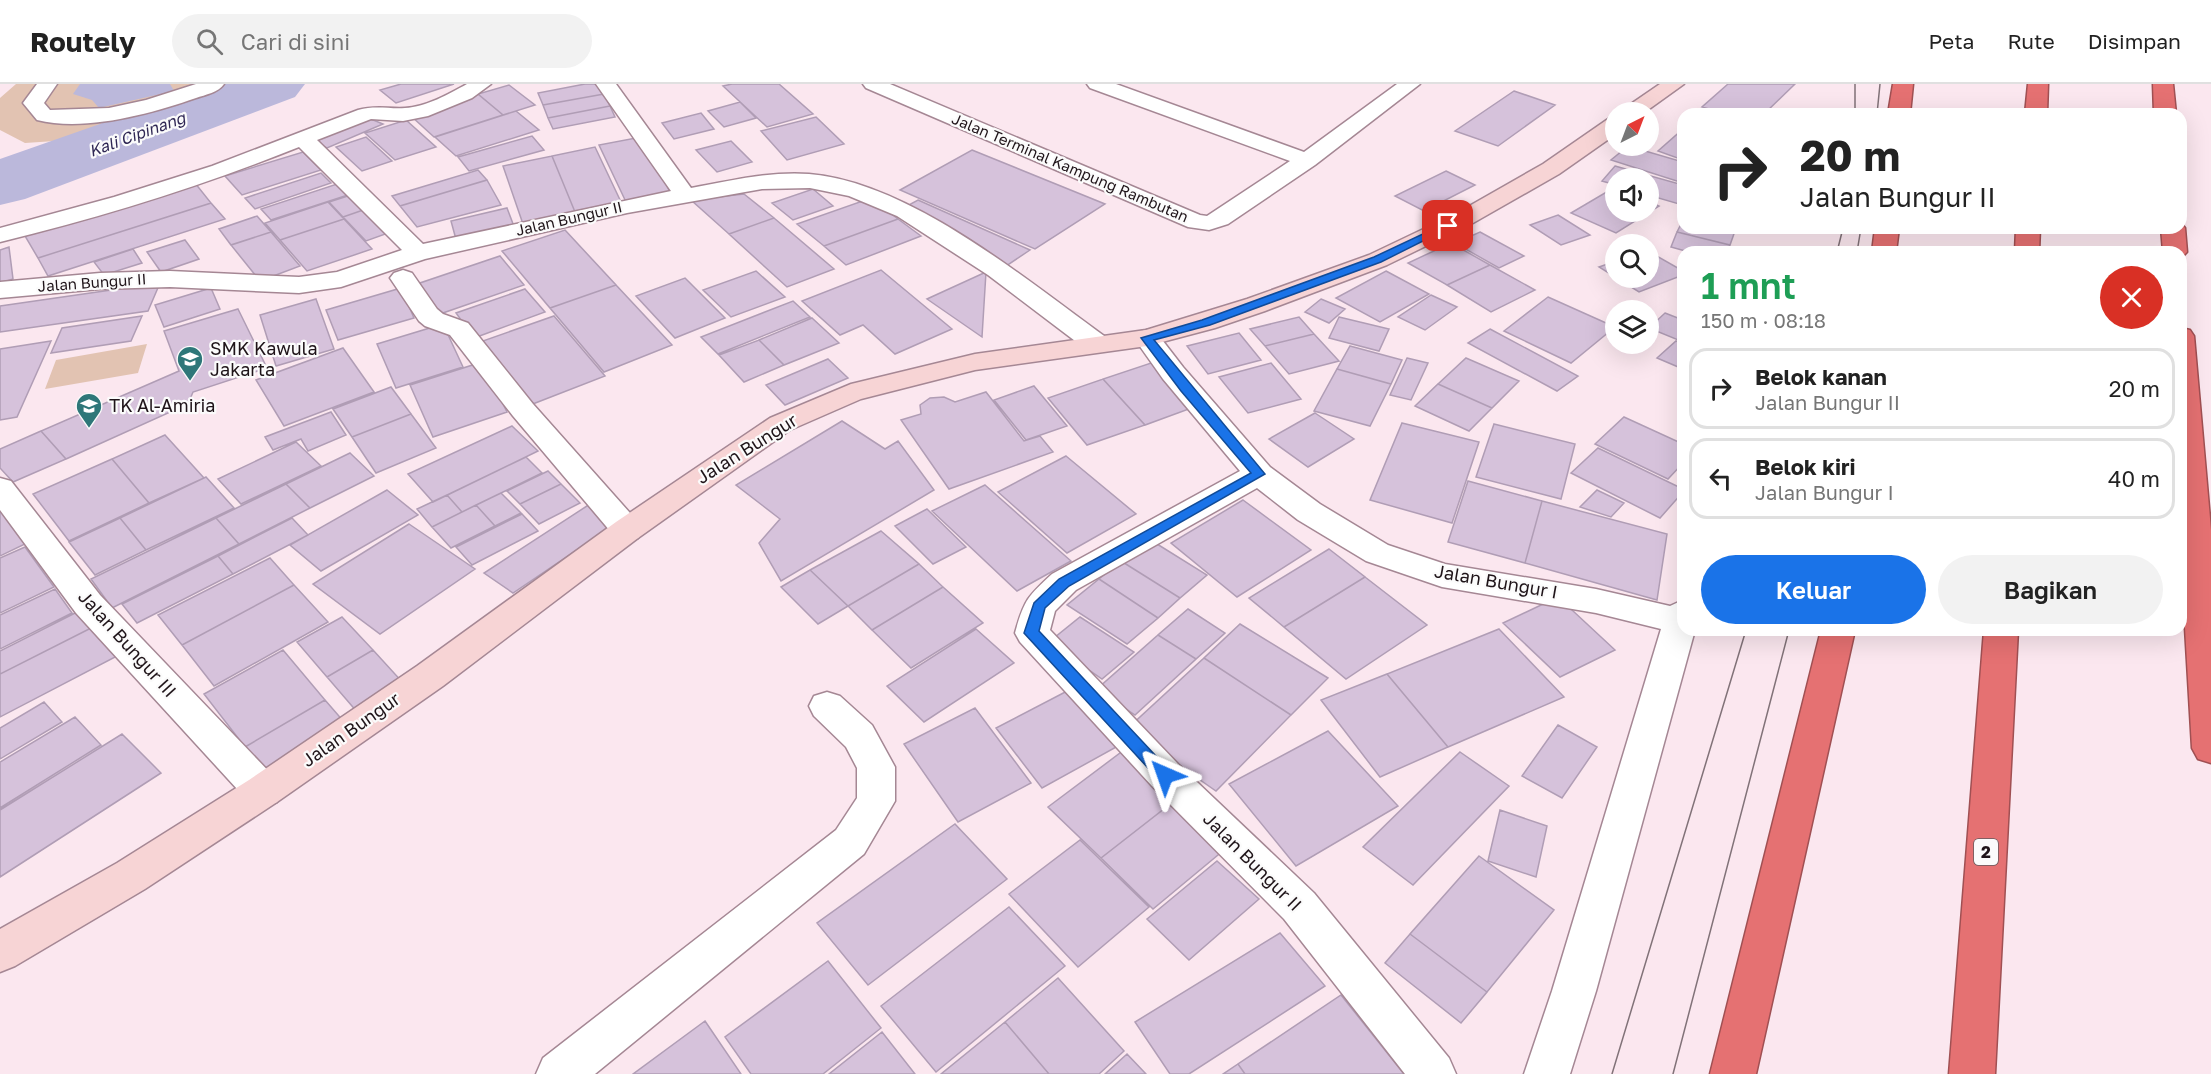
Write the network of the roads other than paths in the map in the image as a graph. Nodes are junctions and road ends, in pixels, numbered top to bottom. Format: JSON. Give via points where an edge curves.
{"nodes":[{"id":1,"x":48,"y":84,"type":"edge"},
{"id":2,"x":214,"y":84,"type":"edge"},
{"id":3,"x":482,"y":84,"type":"edge"},
{"id":4,"x":606,"y":84,"type":"edge"},
{"id":5,"x":873,"y":84,"type":"edge"},
{"id":6,"x":1097,"y":84,"type":"edge"},
{"id":7,"x":1374,"y":84,"type":"edge"},
{"id":8,"x":1674,"y":84,"type":"edge"},
{"id":9,"x":1903,"y":84,"type":"edge"},
{"id":10,"x":2038,"y":84,"type":"edge"},
{"id":11,"x":2163,"y":84,"type":"edge"},
{"id":12,"x":1404,"y":88,"type":"edge"},
{"id":13,"x":1647,"y":102,"type":"edge"},
{"id":14,"x":1900,"y":108,"type":"edge"},
{"id":15,"x":2036,"y":108,"type":"edge"},
{"id":16,"x":2165,"y":108,"type":"edge"},
{"id":17,"x":1605,"y":132,"type":"edge"},
{"id":18,"x":302,"y":138,"type":"junction"},
{"id":19,"x":1307,"y":160,"type":"junction"},
{"id":20,"x":685,"y":195,"type":"junction"},
{"id":21,"x":0,"y":236,"type":"edge"},
{"id":22,"x":418,"y":253,"type":"junction"},
{"id":23,"x":403,"y":278,"type":"dead end"},
{"id":24,"x":0,"y":290,"type":"edge"},
{"id":25,"x":1147,"y":338,"type":"junction"},
{"id":26,"x":1097,"y":344,"type":"junction"},
{"id":27,"x":2187,"y":418,"type":"edge"},
{"id":28,"x":1259,"y":474,"type":"junction"},
{"id":29,"x":0,"y":488,"type":"edge"},
{"id":30,"x":627,"y":530,"type":"junction"},
{"id":31,"x":1677,"y":616,"type":"edge"},
{"id":32,"x":1677,"y":634,"type":"edge"},
{"id":33,"x":1837,"y":636,"type":"edge"},
{"id":34,"x":2001,"y":636,"type":"edge"},
{"id":35,"x":827,"y":706,"type":"dead end"},
{"id":36,"x":2211,"y":748,"type":"edge"},
{"id":37,"x":263,"y":791,"type":"junction"},
{"id":38,"x":0,"y":952,"type":"edge"},
{"id":39,"x":559,"y":1074,"type":"edge"},
{"id":40,"x":1433,"y":1074,"type":"edge"},
{"id":41,"x":1547,"y":1074,"type":"edge"},
{"id":42,"x":1733,"y":1074,"type":"edge"},
{"id":43,"x":1972,"y":1074,"type":"edge"}],
"edges":[{"from":1,"to":2,"type":"street","via":[[33,103],[44,116],[71,118],[116,114]]},
{"from":3,"to":18,"type":"street","via":[[468,94],[416,112],[365,114]]},
{"from":4,"to":20,"type":"street"},
{"from":5,"to":19,"type":"street","name":"Jalan Terminal Kampung Rambutan","via":[[1196,222],[1220,219]]},
{"from":6,"to":19,"type":"street"},
{"from":7,"to":12,"type":"street"},
{"from":8,"to":13,"type":"street"},
{"from":9,"to":14,"type":"highway"},
{"from":10,"to":15,"type":"highway"},
{"from":11,"to":16,"type":"highway"},
{"from":12,"to":19,"type":"street","name":"Jalan Terminal Kampung Rambutan"},
{"from":17,"to":25,"type":"street","name":"Jalan Bungur","via":[[1551,169],[1465,218],[1378,260],[1206,322]]},
{"from":18,"to":21,"type":"street","via":[[220,171]]},
{"from":18,"to":22,"type":"street"},
{"from":20,"to":22,"type":"street","name":"Jalan Bungur II"},
{"from":20,"to":26,"type":"street","name":"Jalan Bungur II","via":[[762,182],[810,182],[856,191],[905,211],[997,270]]},
{"from":22,"to":24,"type":"street","name":"Jalan Bungur II","via":[[341,279],[299,285],[170,279]]},
{"from":23,"to":30,"type":"street","via":[[428,315],[459,329]]},
{"from":25,"to":26,"type":"street","name":"Jalan Bungur"},
{"from":25,"to":28,"type":"street","name":"Jalan Bungur I"},
{"from":26,"to":30,"type":"street","name":"Jalan Bungur","via":[[975,362],[851,393],[780,424]]},
{"from":27,"to":36,"type":"highway"},
{"from":28,"to":31,"type":"street","name":"Jalan Bungur I","via":[[1309,512],[1377,553],[1442,574]]},
{"from":28,"to":40,"type":"street","name":"Jalan Bungur II","via":[[1064,582],[1039,606],[1032,633],[1165,775],[1299,906]]},
{"from":29,"to":37,"type":"street","name":"Jalan Bungur III","via":[[88,604]]},
{"from":30,"to":37,"type":"street","name":"Jalan Bungur","via":[[430,675]]},
{"from":32,"to":41,"type":"street"},
{"from":33,"to":42,"type":"highway"},
{"from":34,"to":43,"type":"highway","number":"2"},
{"from":35,"to":39,"type":"street","via":[[859,736],[876,767],[876,801],[850,842]]},
{"from":37,"to":38,"type":"street","name":"Jalan Bungur","via":[[131,876]]}]}
